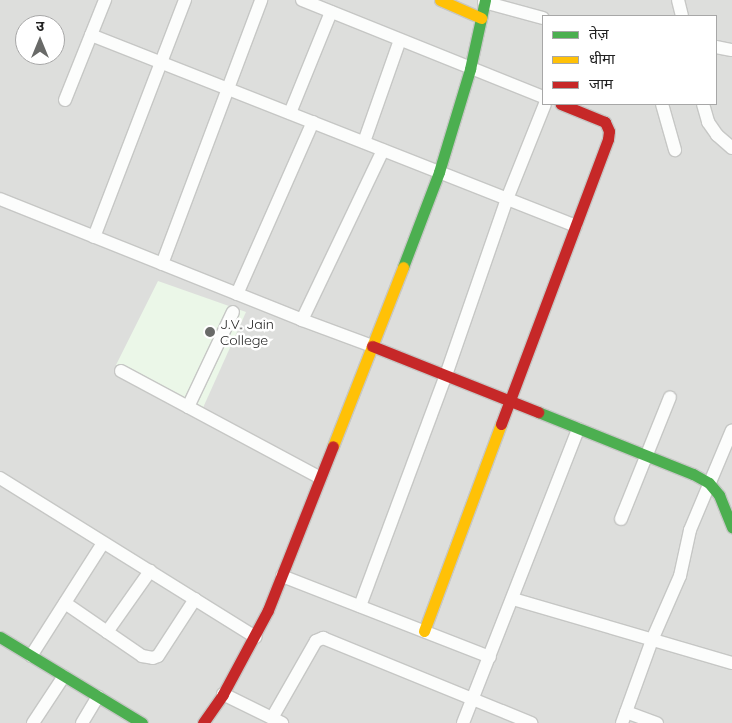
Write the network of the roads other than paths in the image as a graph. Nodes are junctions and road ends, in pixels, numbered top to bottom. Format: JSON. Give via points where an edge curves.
{"nodes":[{"id":1,"x":105,"y":0,"type":"edge"},
{"id":2,"x":185,"y":0,"type":"edge"},
{"id":3,"x":261,"y":0,"type":"edge"},
{"id":4,"x":302,"y":0,"type":"edge"},
{"id":5,"x":440,"y":0,"type":"edge"},
{"id":6,"x":678,"y":0,"type":"edge"},
{"id":7,"x":484,"y":1,"type":"edge"},
{"id":8,"x":331,"y":12,"type":"junction"},
{"id":9,"x":682,"y":15,"type":"edge"},
{"id":10,"x":481,"y":18,"type":"junction"},
{"id":11,"x":542,"y":18,"type":"edge"},
{"id":12,"x":91,"y":35,"type":"junction"},
{"id":13,"x":400,"y":40,"type":"junction"},
{"id":14,"x":717,"y":47,"type":"edge"},
{"id":15,"x":732,"y":50,"type":"edge"},
{"id":16,"x":160,"y":62,"type":"junction"},
{"id":17,"x":470,"y":69,"type":"junction"},
{"id":18,"x":227,"y":89,"type":"junction"},
{"id":19,"x":542,"y":97,"type":"edge"},
{"id":20,"x":65,"y":100,"type":"dead end"},
{"id":21,"x":545,"y":105,"type":"edge"},
{"id":22,"x":564,"y":105,"type":"edge"},
{"id":23,"x":662,"y":105,"type":"edge"},
{"id":24,"x":703,"y":105,"type":"edge"},
{"id":25,"x":290,"y":114,"type":"junction"},
{"id":26,"x":313,"y":122,"type":"junction"},
{"id":27,"x":364,"y":142,"type":"junction"},
{"id":28,"x":732,"y":148,"type":"edge"},
{"id":29,"x":383,"y":150,"type":"junction"},
{"id":30,"x":675,"y":150,"type":"dead end"},
{"id":31,"x":439,"y":172,"type":"junction"},
{"id":32,"x":0,"y":199,"type":"edge"},
{"id":33,"x":507,"y":199,"type":"junction"},
{"id":34,"x":576,"y":226,"type":"junction"},
{"id":35,"x":94,"y":237,"type":"junction"},
{"id":36,"x":162,"y":264,"type":"junction"},
{"id":37,"x":237,"y":294,"type":"junction"},
{"id":38,"x":233,"y":312,"type":"dead end"},
{"id":39,"x":302,"y":320,"type":"junction"},
{"id":40,"x":372,"y":346,"type":"junction"},
{"id":41,"x":121,"y":371,"type":"dead end"},
{"id":42,"x":446,"y":375,"type":"junction"},
{"id":43,"x":670,"y":397,"type":"dead end"},
{"id":44,"x":511,"y":402,"type":"junction"},
{"id":45,"x":188,"y":407,"type":"junction"},
{"id":46,"x":578,"y":429,"type":"junction"},
{"id":47,"x":732,"y":430,"type":"edge"},
{"id":48,"x":647,"y":455,"type":"junction"},
{"id":49,"x":319,"y":477,"type":"junction"},
{"id":50,"x":0,"y":478,"type":"edge"},
{"id":51,"x":710,"y":483,"type":"junction"},
{"id":52,"x":621,"y":519,"type":"dead end"},
{"id":53,"x":732,"y":527,"type":"edge"},
{"id":54,"x":104,"y":543,"type":"junction"},
{"id":55,"x":150,"y":571,"type":"junction"},
{"id":56,"x":282,"y":576,"type":"junction"},
{"id":57,"x":513,"y":599,"type":"junction"},
{"id":58,"x":195,"y":600,"type":"junction"},
{"id":59,"x":65,"y":603,"type":"junction"},
{"id":60,"x":360,"y":606,"type":"junction"},
{"id":61,"x":424,"y":631,"type":"junction"},
{"id":62,"x":107,"y":632,"type":"junction"},
{"id":63,"x":0,"y":637,"type":"edge"},
{"id":64,"x":255,"y":637,"type":"junction"},
{"id":65,"x":652,"y":640,"type":"junction"},
{"id":66,"x":31,"y":656,"type":"junction"},
{"id":67,"x":490,"y":657,"type":"junction"},
{"id":68,"x":732,"y":663,"type":"edge"},
{"id":69,"x":64,"y":676,"type":"junction"},
{"id":70,"x":222,"y":694,"type":"junction"},
{"id":71,"x":98,"y":696,"type":"junction"},
{"id":72,"x":473,"y":700,"type":"junction"},
{"id":73,"x":624,"y":718,"type":"edge"},
{"id":74,"x":277,"y":720,"type":"edge"},
{"id":75,"x":33,"y":723,"type":"edge"},
{"id":76,"x":82,"y":723,"type":"edge"},
{"id":77,"x":142,"y":723,"type":"edge"},
{"id":78,"x":203,"y":723,"type":"edge"},
{"id":79,"x":463,"y":723,"type":"edge"},
{"id":80,"x":531,"y":723,"type":"edge"},
{"id":81,"x":657,"y":723,"type":"edge"}],
"edges":[{"from":1,"to":12,"type":"street"},
{"from":2,"to":16,"type":"street"},
{"from":3,"to":18,"type":"street"},
{"from":4,"to":8,"type":"street"},
{"from":5,"to":10,"type":"street"},
{"from":6,"to":9,"type":"street"},
{"from":7,"to":10,"type":"street"},
{"from":7,"to":11,"type":"street"},
{"from":8,"to":13,"type":"street"},
{"from":8,"to":25,"type":"street"},
{"from":10,"to":17,"type":"street"},
{"from":12,"to":16,"type":"street"},
{"from":12,"to":20,"type":"street"},
{"from":13,"to":17,"type":"street"},
{"from":13,"to":27,"type":"street"},
{"from":14,"to":15,"type":"street"},
{"from":16,"to":18,"type":"street"},
{"from":16,"to":35,"type":"street"},
{"from":17,"to":19,"type":"street"},
{"from":17,"to":31,"type":"street"},
{"from":18,"to":25,"type":"street"},
{"from":18,"to":36,"type":"street"},
{"from":21,"to":33,"type":"street"},
{"from":22,"to":34,"type":"street","via":[[598,117],[609,131]]},
{"from":23,"to":30,"type":"street"},
{"from":24,"to":28,"type":"street","via":[[716,135]]},
{"from":25,"to":26,"type":"street"},
{"from":26,"to":27,"type":"street"},
{"from":26,"to":37,"type":"street"},
{"from":27,"to":29,"type":"street"},
{"from":29,"to":31,"type":"street"},
{"from":29,"to":39,"type":"street"},
{"from":31,"to":33,"type":"street"},
{"from":31,"to":40,"type":"street"},
{"from":32,"to":35,"type":"street"},
{"from":33,"to":34,"type":"street"},
{"from":33,"to":42,"type":"street"},
{"from":34,"to":44,"type":"street"},
{"from":35,"to":36,"type":"street"},
{"from":36,"to":37,"type":"street"},
{"from":37,"to":39,"type":"street"},
{"from":38,"to":45,"type":"street"},
{"from":39,"to":40,"type":"street"},
{"from":40,"to":42,"type":"street"},
{"from":40,"to":49,"type":"street"},
{"from":41,"to":45,"type":"street"},
{"from":42,"to":44,"type":"street"},
{"from":42,"to":60,"type":"street"},
{"from":43,"to":48,"type":"street"},
{"from":44,"to":46,"type":"street"},
{"from":44,"to":61,"type":"street"},
{"from":45,"to":49,"type":"street"},
{"from":46,"to":48,"type":"street"},
{"from":46,"to":57,"type":"street"},
{"from":47,"to":51,"type":"street"},
{"from":48,"to":51,"type":"street"},
{"from":48,"to":52,"type":"street"},
{"from":49,"to":56,"type":"street"},
{"from":50,"to":54,"type":"street"},
{"from":51,"to":53,"type":"street","via":[[719,495]]},
{"from":51,"to":65,"type":"street","via":[[686,541],[680,576]]},
{"from":54,"to":55,"type":"street"},
{"from":54,"to":59,"type":"street"},
{"from":55,"to":58,"type":"street"},
{"from":55,"to":62,"type":"street"},
{"from":56,"to":60,"type":"street"},
{"from":56,"to":64,"type":"street"},
{"from":57,"to":65,"type":"street"},
{"from":57,"to":67,"type":"street"},
{"from":58,"to":62,"type":"street","via":[[158,656],[153,658],[142,656]]},
{"from":58,"to":64,"type":"street"},
{"from":59,"to":62,"type":"street"},
{"from":59,"to":66,"type":"street"},
{"from":60,"to":61,"type":"street"},
{"from":61,"to":67,"type":"street"},
{"from":63,"to":66,"type":"street"},
{"from":64,"to":70,"type":"street"},
{"from":65,"to":68,"type":"street"},
{"from":65,"to":73,"type":"street"},
{"from":66,"to":69,"type":"street"},
{"from":67,"to":72,"type":"street"},
{"from":69,"to":71,"type":"street"},
{"from":69,"to":75,"type":"street"},
{"from":70,"to":74,"type":"street"},
{"from":70,"to":78,"type":"street"},
{"from":71,"to":76,"type":"street"},
{"from":71,"to":77,"type":"street"},
{"from":72,"to":74,"type":"street","via":[[323,638],[316,641]]},
{"from":72,"to":79,"type":"street"},
{"from":72,"to":80,"type":"street"},
{"from":73,"to":81,"type":"street"}]}
